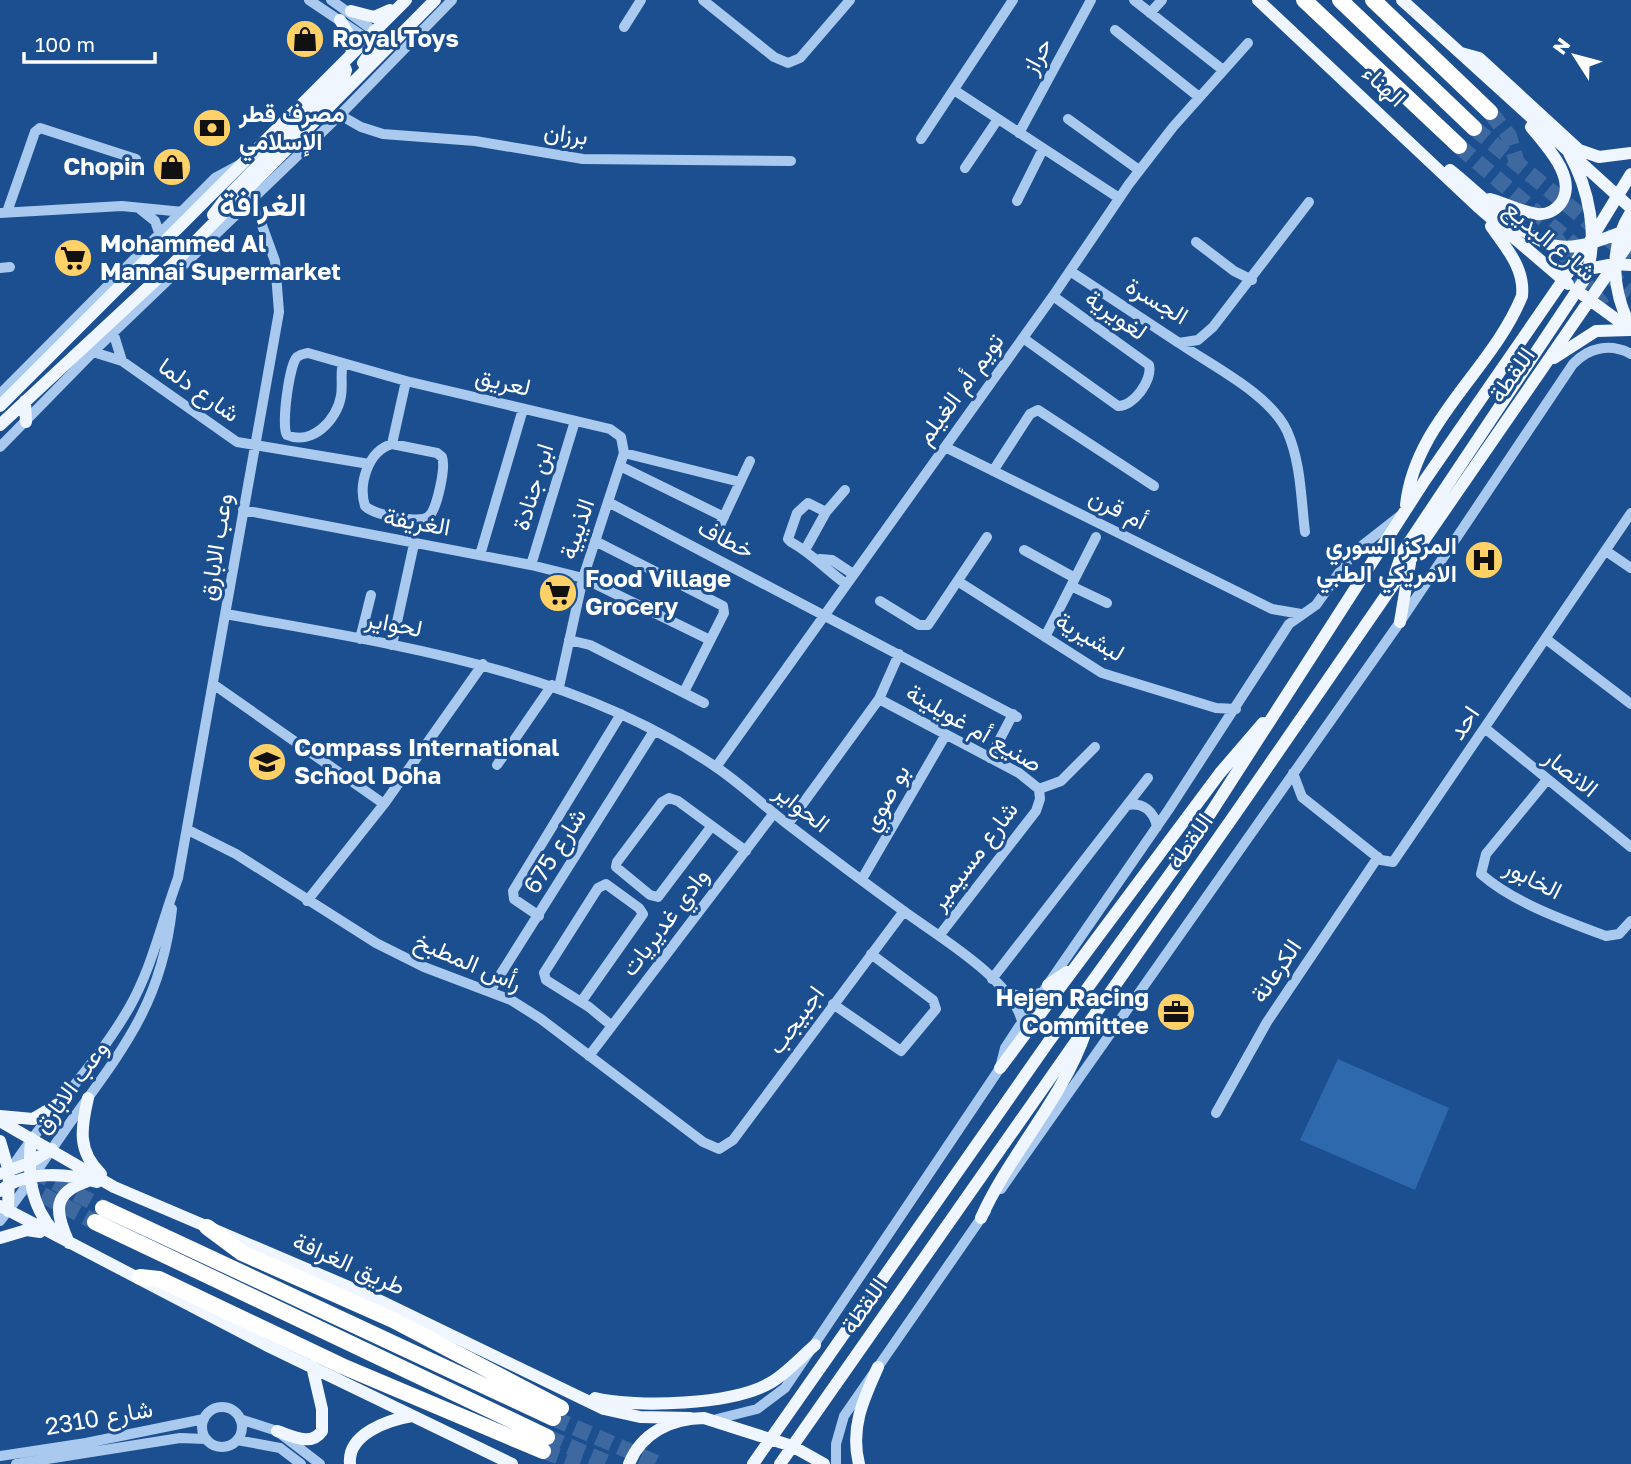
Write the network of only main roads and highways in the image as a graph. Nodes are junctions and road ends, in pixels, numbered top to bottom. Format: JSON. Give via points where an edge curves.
{"nodes":[{"id":1,"x":401,"y":0,"type":"edge"},
{"id":2,"x":408,"y":0,"type":"edge"},
{"id":3,"x":435,"y":0,"type":"edge"},
{"id":4,"x":1258,"y":0,"type":"edge"},
{"id":5,"x":1304,"y":0,"type":"edge"},
{"id":6,"x":1340,"y":0,"type":"edge"},
{"id":7,"x":1373,"y":0,"type":"edge"},
{"id":8,"x":1402,"y":0,"type":"edge"},
{"id":9,"x":1413,"y":5,"type":"edge"},
{"id":10,"x":413,"y":24,"type":"junction"},
{"id":11,"x":372,"y":38,"type":"junction"},
{"id":12,"x":1460,"y":53,"type":"junction"},
{"id":13,"x":348,"y":58,"type":"junction"},
{"id":14,"x":1511,"y":101,"type":"junction"},
{"id":15,"x":1490,"y":112,"type":"tunnel mouth"},
{"id":16,"x":299,"y":123,"type":"junction"},
{"id":17,"x":1474,"y":128,"type":"tunnel mouth"},
{"id":18,"x":1459,"y":146,"type":"tunnel mouth"},
{"id":19,"x":1569,"y":153,"type":"junction"},
{"id":20,"x":1631,"y":153,"type":"edge"},
{"id":21,"x":1631,"y":174,"type":"edge"},
{"id":22,"x":1618,"y":196,"type":"junction"},
{"id":23,"x":1481,"y":202,"type":"junction"},
{"id":24,"x":1631,"y":210,"type":"edge"},
{"id":25,"x":209,"y":229,"type":"junction"},
{"id":26,"x":1628,"y":233,"type":"edge"},
{"id":27,"x":1590,"y":242,"type":"junction"},
{"id":28,"x":1614,"y":264,"type":"junction"},
{"id":29,"x":1631,"y":265,"type":"edge"},
{"id":30,"x":1588,"y":268,"type":"junction"},
{"id":31,"x":1562,"y":280,"type":"junction"},
{"id":32,"x":1578,"y":292,"type":"junction"},
{"id":33,"x":136,"y":297,"type":"junction"},
{"id":34,"x":1589,"y":300,"type":"junction"},
{"id":35,"x":134,"y":314,"type":"road end"},
{"id":36,"x":1631,"y":329,"type":"edge"},
{"id":37,"x":1543,"y":366,"type":"junction"},
{"id":38,"x":25,"y":401,"type":"junction"},
{"id":39,"x":0,"y":406,"type":"edge"},
{"id":40,"x":26,"y":422,"type":"road end"},
{"id":41,"x":0,"y":425,"type":"edge"},
{"id":42,"x":1405,"y":513,"type":"junction"},
{"id":43,"x":1410,"y":561,"type":"junction"},
{"id":44,"x":1389,"y":591,"type":"junction"},
{"id":45,"x":1400,"y":622,"type":"road end"},
{"id":46,"x":1283,"y":702,"type":"junction"},
{"id":47,"x":1076,"y":966,"type":"junction"},
{"id":48,"x":1046,"y":988,"type":"road end"},
{"id":49,"x":1090,"y":1017,"type":"junction"},
{"id":50,"x":1000,"y":1068,"type":"road end"},
{"id":51,"x":88,"y":1098,"type":"road end"},
{"id":52,"x":60,"y":1103,"type":"road end"},
{"id":53,"x":0,"y":1119,"type":"edge"},
{"id":54,"x":31,"y":1138,"type":"junction"},
{"id":55,"x":0,"y":1141,"type":"edge"},
{"id":56,"x":52,"y":1149,"type":"junction"},
{"id":57,"x":29,"y":1163,"type":"junction"},
{"id":58,"x":29,"y":1179,"type":"junction"},
{"id":59,"x":91,"y":1180,"type":"junction"},
{"id":60,"x":4,"y":1181,"type":"edge"},
{"id":61,"x":114,"y":1187,"type":"junction"},
{"id":62,"x":103,"y":1208,"type":"tunnel mouth"},
{"id":63,"x":3,"y":1213,"type":"edge"},
{"id":64,"x":981,"y":1218,"type":"road end"},
{"id":65,"x":95,"y":1222,"type":"tunnel mouth"},
{"id":66,"x":207,"y":1227,"type":"junction"},
{"id":67,"x":0,"y":1238,"type":"edge"},
{"id":68,"x":64,"y":1241,"type":"junction"},
{"id":69,"x":140,"y":1277,"type":"junction"},
{"id":70,"x":815,"y":1345,"type":"road end"},
{"id":71,"x":312,"y":1366,"type":"junction"},
{"id":72,"x":878,"y":1367,"type":"road end"},
{"id":73,"x":559,"y":1389,"type":"junction"},
{"id":74,"x":412,"y":1416,"type":"junction"},
{"id":75,"x":690,"y":1418,"type":"junction"},
{"id":76,"x":277,"y":1431,"type":"road end"},
{"id":77,"x":771,"y":1438,"type":"junction"},
{"id":78,"x":792,"y":1446,"type":"junction"},
{"id":79,"x":349,"y":1464,"type":"edge"},
{"id":80,"x":512,"y":1464,"type":"edge"},
{"id":81,"x":629,"y":1464,"type":"edge"},
{"id":82,"x":753,"y":1464,"type":"edge"},
{"id":83,"x":780,"y":1464,"type":"edge"},
{"id":84,"x":824,"y":1464,"type":"edge"},
{"id":85,"x":859,"y":1464,"type":"edge"}],
"edges":[{"from":1,"to":13,"type":"main road","via":[[379,16],[345,15]]},
{"from":2,"to":10,"type":"main road","via":[[402,16]]},
{"from":2,"to":11,"type":"main road"},
{"from":3,"to":10,"type":"main road"},
{"from":4,"to":23,"type":"main road","name":"الهناء"},
{"from":5,"to":18,"type":"highway","name":"الهناء"},
{"from":6,"to":17,"type":"highway","name":"الهناء"},
{"from":7,"to":15,"type":"highway"},
{"from":8,"to":9,"type":"main road"},
{"from":9,"to":12,"type":"main road"},
{"from":10,"to":25,"type":"main road"},
{"from":11,"to":13,"type":"main road"},
{"from":11,"to":16,"type":"main road","via":[[366,60]]},
{"from":12,"to":14,"type":"main road"},
{"from":12,"to":20,"type":"main road","via":[[1479,58],[1579,150],[1599,158]]},
{"from":13,"to":16,"type":"main road","via":[[344,76]]},
{"from":13,"to":39,"type":"main road"},
{"from":14,"to":19,"type":"main road"},
{"from":14,"to":23,"type":"main road","via":[[1551,153],[1563,174],[1566,192],[1557,208],[1539,214]]},
{"from":16,"to":25,"type":"main road","via":[[226,198]]},
{"from":19,"to":22,"type":"main road"},
{"from":19,"to":27,"type":"main road","via":[[1587,198]]},
{"from":21,"to":22,"type":"main road","name":"اللقطة"},
{"from":22,"to":24,"type":"main road"},
{"from":22,"to":27,"type":"main road","name":"اللقطة"},
{"from":23,"to":27,"type":"main road","via":[[1553,246]]},
{"from":23,"to":31,"type":"main road","name":"شارع البديع"},
{"from":23,"to":42,"type":"main road","via":[[1519,268],[1522,296],[1424,447]]},
{"from":24,"to":26,"type":"main road","name":"اللقطة"},
{"from":25,"to":33,"type":"main road"},
{"from":26,"to":27,"type":"main road"},
{"from":26,"to":28,"type":"main road","name":"اللقطة"},
{"from":27,"to":30,"type":"main road"},
{"from":27,"to":31,"type":"main road","name":"اللقطة"},
{"from":28,"to":29,"type":"main road"},
{"from":28,"to":30,"type":"main road"},
{"from":28,"to":34,"type":"main road","name":"اللقطة"},
{"from":28,"to":36,"type":"main road","via":[[1619,300]]},
{"from":30,"to":31,"type":"main road"},
{"from":30,"to":32,"type":"main road"},
{"from":31,"to":32,"type":"main road","name":"شارع البديع"},
{"from":31,"to":42,"type":"main road","name":"اللقطة"},
{"from":32,"to":34,"type":"main road","name":"شارع البديع"},
{"from":32,"to":44,"type":"main road","via":[[1402,553]]},
{"from":33,"to":35,"type":"main road"},
{"from":33,"to":38,"type":"main road"},
{"from":34,"to":36,"type":"main road","name":"شارع البديع"},
{"from":34,"to":37,"type":"main road","name":"اللقطة"},
{"from":36,"to":37,"type":"main road","via":[[1596,331]]},
{"from":37,"to":43,"type":"main road","name":"اللقطة"},
{"from":38,"to":40,"type":"main road"},
{"from":38,"to":41,"type":"main road"},
{"from":42,"to":46,"type":"main road","name":"اللقطة"},
{"from":43,"to":44,"type":"main road","name":"اللقطة"},
{"from":43,"to":45,"type":"main road"},
{"from":44,"to":49,"type":"main road","name":"اللقطة"},
{"from":46,"to":47,"type":"main road","via":[[1230,759]]},
{"from":46,"to":77,"type":"main road","name":"اللقطة","via":[[1183,856]]},
{"from":47,"to":48,"type":"main road"},
{"from":47,"to":50,"type":"main road"},
{"from":49,"to":64,"type":"main road","via":[[1072,1065]]},
{"from":49,"to":78,"type":"main road","name":"اللقطة"},
{"from":51,"to":61,"type":"main road","via":[[81,1140],[91,1165]]},
{"from":52,"to":53,"type":"main road","via":[[33,1119]]},
{"from":53,"to":54,"type":"main road","name":"طريق الغرافة"},
{"from":54,"to":56,"type":"main road","name":"طريق الغرافة"},
{"from":54,"to":57,"type":"main road"},
{"from":55,"to":60,"type":"main road"},
{"from":56,"to":57,"type":"main road"},
{"from":56,"to":61,"type":"main road","name":"طريق الغرافة"},
{"from":57,"to":58,"type":"main road"},
{"from":57,"to":60,"type":"main road"},
{"from":58,"to":59,"type":"main road","via":[[55,1174]]},
{"from":58,"to":60,"type":"main road"},
{"from":58,"to":68,"type":"main road","via":[[39,1212]]},
{"from":59,"to":61,"type":"main road"},
{"from":59,"to":68,"type":"main road","via":[[62,1195],[58,1207]]},
{"from":60,"to":63,"type":"main road"},
{"from":61,"to":66,"type":"main road","name":"طريق الغرافة"},
{"from":62,"to":66,"type":"highway","via":[[557,1413],[393,1320],[242,1253]]},
{"from":63,"to":68,"type":"main road"},
{"from":65,"to":69,"type":"highway","via":[[502,1418],[545,1444],[342,1366],[159,1279]]},
{"from":66,"to":73,"type":"main road","name":"طريق الغرافة","via":[[370,1296]]},
{"from":67,"to":68,"type":"main road","via":[[27,1230]]},
{"from":68,"to":69,"type":"main road"},
{"from":69,"to":71,"type":"main road"},
{"from":70,"to":73,"type":"main road","via":[[770,1383],[735,1396],[623,1403]]},
{"from":71,"to":74,"type":"main road"},
{"from":71,"to":76,"type":"main road","via":[[321,1401],[322,1431],[306,1440]]},
{"from":72,"to":85,"type":"main road","via":[[857,1418]]},
{"from":73,"to":75,"type":"main road","name":"طريق الغرافة","via":[[624,1415]]},
{"from":74,"to":79,"type":"main road","via":[[390,1421],[361,1438],[350,1452]]},
{"from":74,"to":80,"type":"main road"},
{"from":75,"to":77,"type":"main road","name":"طريق الغرافة","via":[[717,1419]]},
{"from":75,"to":81,"type":"main road","via":[[653,1432],[639,1444]]},
{"from":77,"to":78,"type":"main road","name":"طريق الغرافة"},
{"from":77,"to":82,"type":"main road","name":"اللقطة"},
{"from":78,"to":83,"type":"main road","name":"اللقطة"},
{"from":78,"to":84,"type":"main road","name":"طريق الغرافة"}]}
